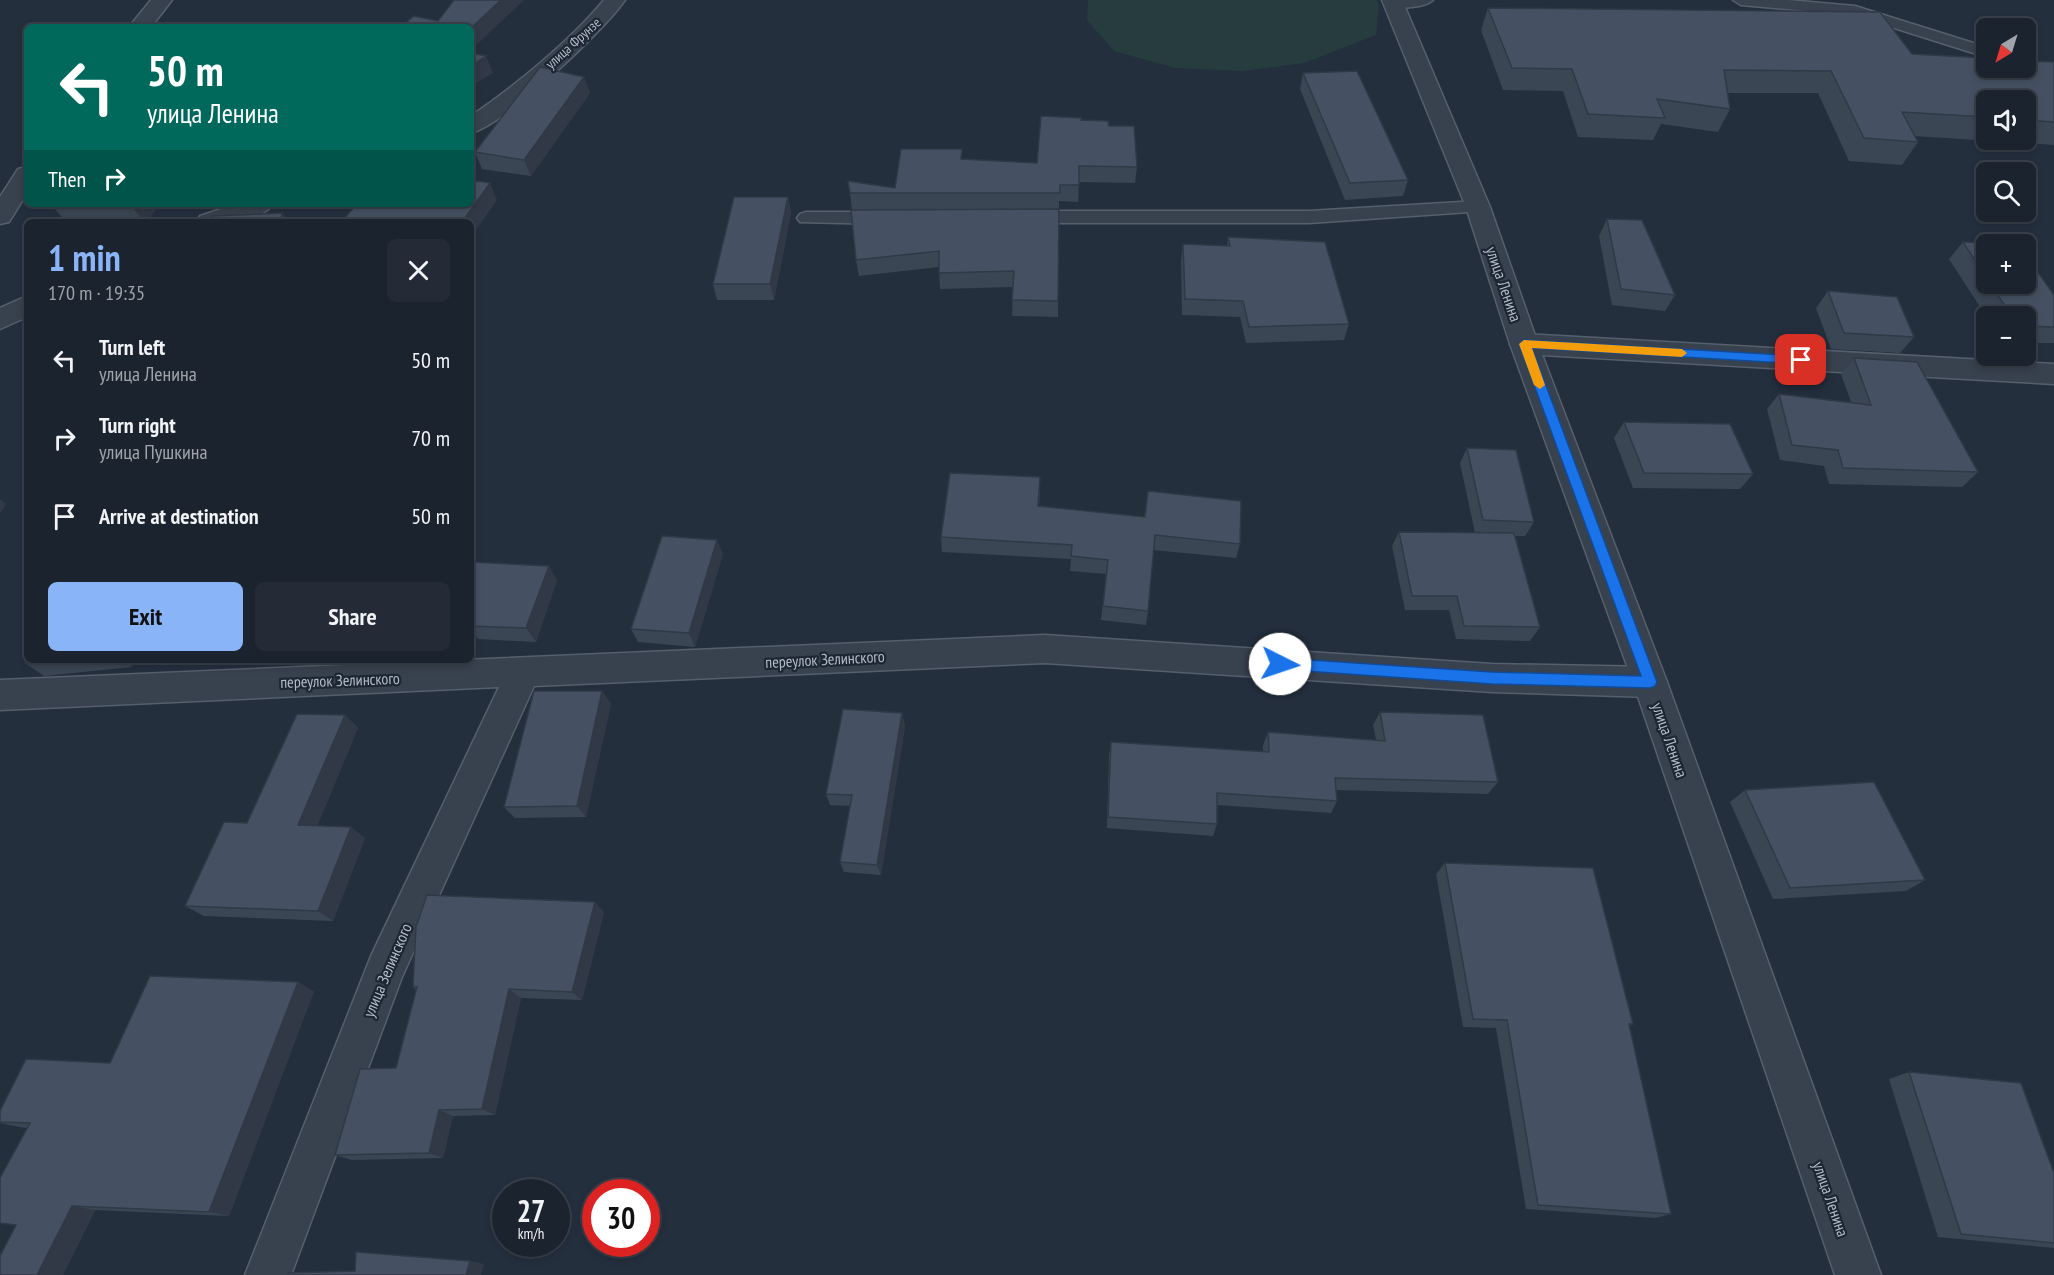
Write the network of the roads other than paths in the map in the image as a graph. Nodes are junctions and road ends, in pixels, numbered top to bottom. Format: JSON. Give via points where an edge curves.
{"nodes":[{"id":1,"x":162,"y":0,"type":"edge"},
{"id":2,"x":632,"y":0,"type":"edge"},
{"id":3,"x":1741,"y":0,"type":"edge"},
{"id":4,"x":1404,"y":1,"type":"edge"},
{"id":5,"x":609,"y":7,"type":"edge"},
{"id":6,"x":142,"y":24,"type":"edge"},
{"id":7,"x":1976,"y":49,"type":"edge"},
{"id":8,"x":474,"y":124,"type":"edge"},
{"id":9,"x":24,"y":179,"type":"edge"},
{"id":10,"x":252,"y":207,"type":"edge"},
{"id":11,"x":1478,"y":207,"type":"junction"},
{"id":12,"x":0,"y":216,"type":"edge"},
{"id":13,"x":1010,"y":217,"type":"edge"},
{"id":14,"x":806,"y":218,"type":"dead end"},
{"id":15,"x":902,"y":218,"type":"edge"},
{"id":16,"x":218,"y":219,"type":"edge"},
{"id":17,"x":24,"y":307,"type":"edge"},
{"id":18,"x":0,"y":320,"type":"edge"},
{"id":19,"x":1524,"y":344,"type":"junction"},
{"id":20,"x":2054,"y":374,"type":"edge"},
{"id":21,"x":523,"y":672,"type":"junction"},
{"id":22,"x":1650,"y":682,"type":"junction"},
{"id":23,"x":0,"y":695,"type":"edge"},
{"id":24,"x":268,"y":1275,"type":"edge"},
{"id":25,"x":1858,"y":1275,"type":"edge"}],
"edges":[{"from":1,"to":6,"type":"street"},
{"from":2,"to":5,"type":"street","name":"улица Фрунзе"},
{"from":3,"to":7,"type":"lane","via":[[1856,11]]},
{"from":4,"to":11,"type":"street","name":"улица Ленина"},
{"from":5,"to":8,"type":"street","name":"улица Фрунзе","via":[[497,109]]},
{"from":9,"to":12,"type":"street"},
{"from":10,"to":16,"type":"street"},
{"from":11,"to":13,"type":"lane","via":[[1310,216]]},
{"from":11,"to":19,"type":"street","name":"улица Ленина"},
{"from":14,"to":15,"type":"lane"},
{"from":17,"to":18,"type":"street"},
{"from":19,"to":20,"type":"street"},
{"from":19,"to":22,"type":"street","name":"улица Ленина"},
{"from":21,"to":22,"type":"street","name":"переулок Зелинского","via":[[1045,649],[1492,678]]},
{"from":21,"to":23,"type":"street","name":"переулок Зелинского"},
{"from":21,"to":24,"type":"street","name":"улица Зелинского","via":[[385,970]]},
{"from":22,"to":25,"type":"street","name":"улица Ленина"}]}
